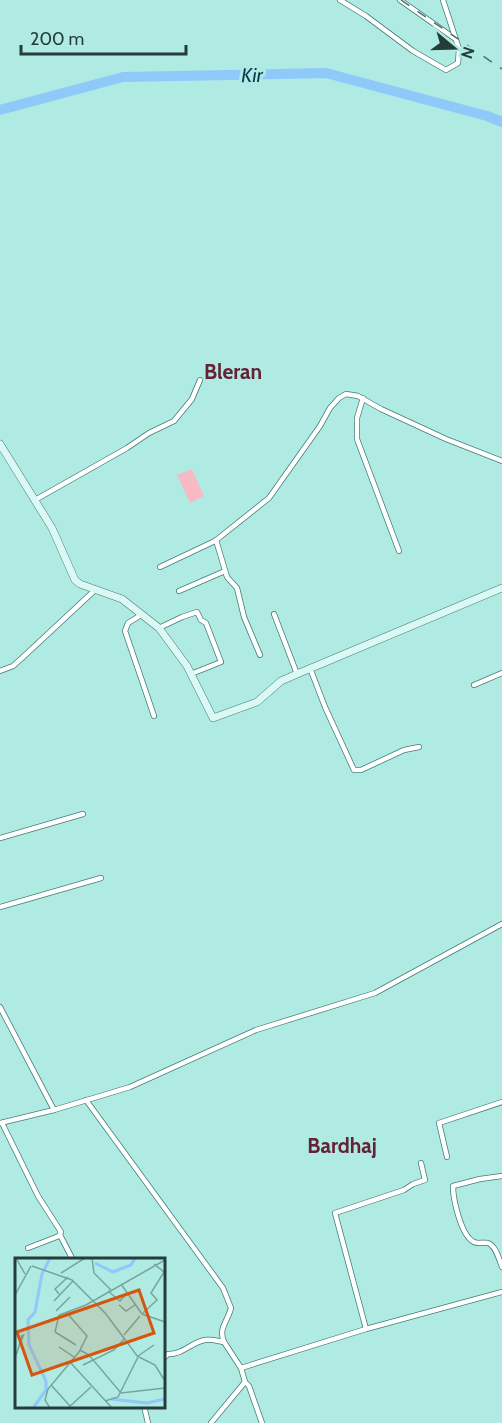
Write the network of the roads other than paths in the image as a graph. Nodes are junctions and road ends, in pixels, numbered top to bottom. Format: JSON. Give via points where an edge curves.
{"nodes":[{"id":1,"x":340,"y":0,"type":"edge"},
{"id":2,"x":400,"y":0,"type":"edge"},
{"id":3,"x":443,"y":0,"type":"edge"},
{"id":4,"x":454,"y":38,"type":"junction"},
{"id":5,"x":200,"y":380,"type":"dead end"},
{"id":6,"x":363,"y":398,"type":"junction"},
{"id":7,"x":0,"y":445,"type":"edge"},
{"id":8,"x":502,"y":461,"type":"edge"},
{"id":9,"x":35,"y":500,"type":"junction"},
{"id":10,"x":216,"y":540,"type":"junction"},
{"id":11,"x":399,"y":551,"type":"dead end"},
{"id":12,"x":160,"y":567,"type":"dead end"},
{"id":13,"x":225,"y":571,"type":"junction"},
{"id":14,"x":502,"y":588,"type":"edge"},
{"id":15,"x":95,"y":590,"type":"junction"},
{"id":16,"x":179,"y":591,"type":"dead end"},
{"id":17,"x":274,"y":614,"type":"dead end"},
{"id":18,"x":141,"y":615,"type":"junction"},
{"id":19,"x":159,"y":628,"type":"junction"},
{"id":20,"x":260,"y":655,"type":"dead end"},
{"id":21,"x":310,"y":668,"type":"junction"},
{"id":22,"x":0,"y":671,"type":"edge"},
{"id":23,"x":502,"y":673,"type":"edge"},
{"id":24,"x":191,"y":674,"type":"junction"},
{"id":25,"x":297,"y":674,"type":"junction"},
{"id":26,"x":474,"y":685,"type":"dead end"},
{"id":27,"x":154,"y":716,"type":"dead end"},
{"id":28,"x":419,"y":747,"type":"dead end"},
{"id":29,"x":82,"y":814,"type":"dead end"},
{"id":30,"x":0,"y":838,"type":"edge"},
{"id":31,"x":101,"y":878,"type":"dead end"},
{"id":32,"x":0,"y":907,"type":"edge"},
{"id":33,"x":502,"y":924,"type":"edge"},
{"id":34,"x":0,"y":1007,"type":"edge"},
{"id":35,"x":86,"y":1100,"type":"junction"},
{"id":36,"x":502,"y":1102,"type":"edge"},
{"id":37,"x":54,"y":1110,"type":"junction"},
{"id":38,"x":1,"y":1123,"type":"edge"},
{"id":39,"x":447,"y":1157,"type":"dead end"},
{"id":40,"x":421,"y":1163,"type":"dead end"},
{"id":41,"x":502,"y":1176,"type":"edge"},
{"id":42,"x":60,"y":1235,"type":"junction"},
{"id":43,"x":28,"y":1248,"type":"dead end"},
{"id":44,"x":73,"y":1258,"type":"edge"},
{"id":45,"x":502,"y":1267,"type":"edge"},
{"id":46,"x":502,"y":1292,"type":"edge"},
{"id":47,"x":366,"y":1329,"type":"junction"},
{"id":48,"x":224,"y":1342,"type":"junction"},
{"id":49,"x":166,"y":1356,"type":"edge"},
{"id":50,"x":241,"y":1368,"type":"junction"},
{"id":51,"x":245,"y":1382,"type":"junction"},
{"id":52,"x":144,"y":1408,"type":"edge"},
{"id":53,"x":148,"y":1423,"type":"edge"},
{"id":54,"x":211,"y":1423,"type":"edge"},
{"id":55,"x":262,"y":1423,"type":"edge"}],
"edges":[{"from":1,"to":4,"type":"street","via":[[442,68],[458,63],[459,49]]},
{"from":2,"to":4,"type":"street"},
{"from":3,"to":4,"type":"street"},
{"from":5,"to":9,"type":"street","via":[[192,399],[174,421]]},
{"from":6,"to":8,"type":"street","via":[[446,439]]},
{"from":6,"to":10,"type":"street","via":[[346,394],[339,398],[269,498]]},
{"from":6,"to":11,"type":"street","via":[[357,418],[357,439]]},
{"from":7,"to":9,"type":"street"},
{"from":9,"to":15,"type":"street","via":[[72,575],[80,584]]},
{"from":10,"to":12,"type":"street"},
{"from":10,"to":13,"type":"street"},
{"from":13,"to":16,"type":"street"},
{"from":13,"to":20,"type":"street","via":[[240,597]]},
{"from":14,"to":21,"type":"street"},
{"from":15,"to":18,"type":"street","via":[[122,599]]},
{"from":15,"to":22,"type":"street","via":[[13,666]]},
{"from":17,"to":25,"type":"street"},
{"from":18,"to":19,"type":"street"},
{"from":18,"to":27,"type":"street","via":[[128,623],[125,631]]},
{"from":19,"to":24,"type":"street"},
{"from":19,"to":24,"type":"street","via":[[197,612],[206,623],[221,662]]},
{"from":21,"to":25,"type":"street"},
{"from":21,"to":28,"type":"street","via":[[354,770]]},
{"from":23,"to":26,"type":"street"},
{"from":24,"to":25,"type":"street","via":[[215,718],[257,702],[281,681]]},
{"from":29,"to":30,"type":"street"},
{"from":31,"to":32,"type":"street"},
{"from":33,"to":35,"type":"street","via":[[375,993],[256,1030],[130,1087]]},
{"from":34,"to":37,"type":"street"},
{"from":35,"to":37,"type":"street"},
{"from":35,"to":48,"type":"street","via":[[223,1288],[231,1308],[222,1329]]},
{"from":36,"to":39,"type":"street","via":[[439,1123]]},
{"from":37,"to":38,"type":"street"},
{"from":38,"to":42,"type":"street"},
{"from":40,"to":47,"type":"street","via":[[425,1180],[422,1182],[335,1213]]},
{"from":41,"to":45,"type":"street","via":[[453,1186],[464,1230],[471,1241],[494,1247]]},
{"from":42,"to":43,"type":"street"},
{"from":42,"to":44,"type":"street"},
{"from":46,"to":47,"type":"street"},
{"from":47,"to":50,"type":"street"},
{"from":48,"to":49,"type":"street","via":[[207,1339]]},
{"from":48,"to":50,"type":"street"},
{"from":50,"to":51,"type":"street"},
{"from":51,"to":54,"type":"street"},
{"from":51,"to":55,"type":"street"},
{"from":52,"to":53,"type":"street"}]}
